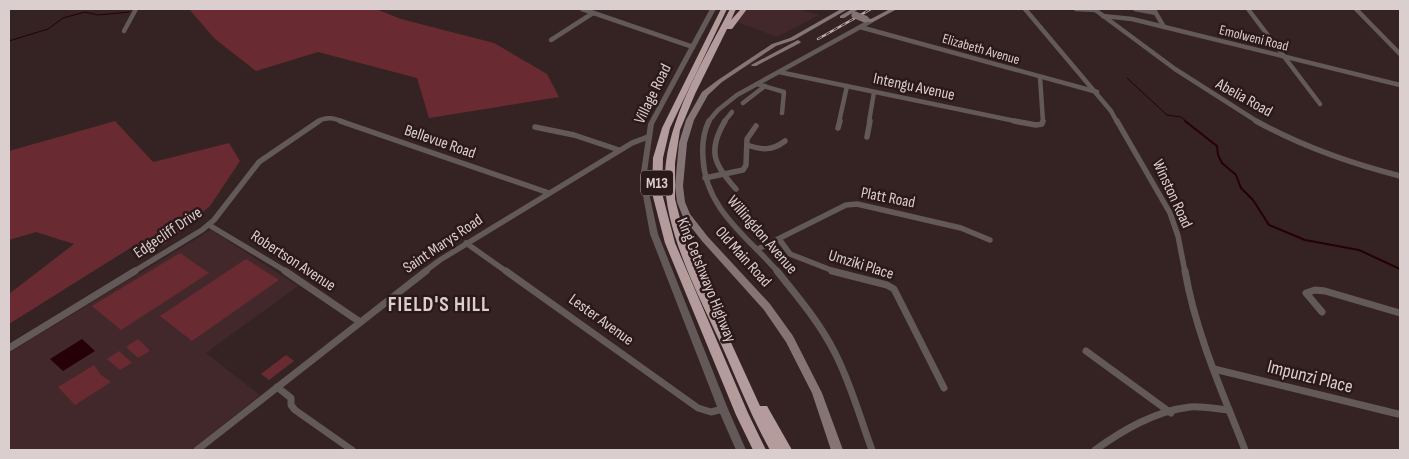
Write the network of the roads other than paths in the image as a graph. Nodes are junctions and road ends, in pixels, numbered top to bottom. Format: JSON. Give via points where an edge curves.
{"nodes":[{"id":1,"x":136,"y":9,"type":"edge"},
{"id":2,"x":582,"y":9,"type":"edge"},
{"id":3,"x":606,"y":9,"type":"edge"},
{"id":4,"x":713,"y":9,"type":"edge"},
{"id":5,"x":720,"y":9,"type":"edge"},
{"id":6,"x":724,"y":9,"type":"edge"},
{"id":7,"x":733,"y":9,"type":"edge"},
{"id":8,"x":744,"y":9,"type":"edge"},
{"id":9,"x":894,"y":9,"type":"edge"},
{"id":10,"x":1025,"y":9,"type":"edge"},
{"id":11,"x":1076,"y":9,"type":"edge"},
{"id":12,"x":1135,"y":9,"type":"edge"},
{"id":13,"x":1248,"y":9,"type":"edge"},
{"id":14,"x":1356,"y":9,"type":"edge"},
{"id":15,"x":1095,"y":10,"type":"edge"},
{"id":16,"x":855,"y":11,"type":"edge"},
{"id":17,"x":1155,"y":11,"type":"edge"},
{"id":18,"x":593,"y":12,"type":"junction"},
{"id":19,"x":845,"y":12,"type":"edge"},
{"id":20,"x":600,"y":15,"type":"junction"},
{"id":21,"x":1103,"y":16,"type":"junction"},
{"id":22,"x":1118,"y":17,"type":"junction"},
{"id":23,"x":718,"y":20,"type":"junction"},
{"id":24,"x":870,"y":20,"type":"junction"},
{"id":25,"x":1110,"y":21,"type":"junction"},
{"id":26,"x":860,"y":27,"type":"junction"},
{"id":27,"x":1164,"y":27,"type":"junction"},
{"id":28,"x":124,"y":31,"type":"dead end"},
{"id":29,"x":720,"y":38,"type":"junction"},
{"id":30,"x":550,"y":40,"type":"dead end"},
{"id":31,"x":772,"y":46,"type":"junction"},
{"id":32,"x":693,"y":47,"type":"junction"},
{"id":33,"x":782,"y":50,"type":"junction"},
{"id":34,"x":760,"y":53,"type":"junction"},
{"id":35,"x":1400,"y":54,"type":"edge"},
{"id":36,"x":773,"y":55,"type":"junction"},
{"id":37,"x":1285,"y":57,"type":"junction"},
{"id":38,"x":779,"y":72,"type":"junction"},
{"id":39,"x":1040,"y":77,"type":"junction"},
{"id":40,"x":718,"y":83,"type":"junction"},
{"id":41,"x":757,"y":84,"type":"junction"},
{"id":42,"x":1400,"y":85,"type":"edge"},
{"id":43,"x":765,"y":86,"type":"junction"},
{"id":44,"x":847,"y":86,"type":"junction"},
{"id":45,"x":874,"y":92,"type":"junction"},
{"id":46,"x":1097,"y":92,"type":"junction"},
{"id":47,"x":744,"y":103,"type":"dead end"},
{"id":48,"x":1320,"y":104,"type":"dead end"},
{"id":49,"x":732,"y":112,"type":"dead end"},
{"id":50,"x":782,"y":113,"type":"dead end"},
{"id":51,"x":323,"y":118,"type":"joint"},
{"id":52,"x":756,"y":126,"type":"dead end"},
{"id":53,"x":535,"y":127,"type":"dead end"},
{"id":54,"x":838,"y":128,"type":"dead end"},
{"id":55,"x":648,"y":137,"type":"junction"},
{"id":56,"x":867,"y":137,"type":"dead end"},
{"id":57,"x":785,"y":141,"type":"dead end"},
{"id":58,"x":747,"y":145,"type":"junction"},
{"id":59,"x":619,"y":150,"type":"junction"},
{"id":60,"x":724,"y":175,"type":"junction"},
{"id":61,"x":1400,"y":176,"type":"edge"},
{"id":62,"x":705,"y":178,"type":"junction"},
{"id":63,"x":736,"y":189,"type":"dead end"},
{"id":64,"x":549,"y":193,"type":"junction"},
{"id":65,"x":209,"y":225,"type":"junction"},
{"id":66,"x":779,"y":238,"type":"junction"},
{"id":67,"x":990,"y":240,"type":"dead end"},
{"id":68,"x":466,"y":242,"type":"junction"},
{"id":69,"x":758,"y":249,"type":"junction"},
{"id":70,"x":1322,"y":312,"type":"dead end"},
{"id":71,"x":1400,"y":313,"type":"edge"},
{"id":72,"x":360,"y":322,"type":"junction"},
{"id":73,"x":9,"y":348,"type":"edge"},
{"id":74,"x":1086,"y":351,"type":"dead end"},
{"id":75,"x":1214,"y":370,"type":"junction"},
{"id":76,"x":277,"y":387,"type":"junction"},
{"id":77,"x":944,"y":388,"type":"dead end"},
{"id":78,"x":723,"y":409,"type":"junction"},
{"id":79,"x":1230,"y":410,"type":"junction"},
{"id":80,"x":1171,"y":412,"type":"junction"},
{"id":81,"x":1398,"y":414,"type":"dead end"},
{"id":82,"x":784,"y":449,"type":"edge"},
{"id":83,"x":197,"y":450,"type":"edge"},
{"id":84,"x":352,"y":450,"type":"edge"},
{"id":85,"x":741,"y":450,"type":"edge"},
{"id":86,"x":760,"y":450,"type":"edge"},
{"id":87,"x":837,"y":450,"type":"edge"},
{"id":88,"x":872,"y":450,"type":"edge"},
{"id":89,"x":1095,"y":450,"type":"edge"},
{"id":90,"x":1245,"y":450,"type":"edge"}],
"edges":[{"from":1,"to":28,"type":"street"},
{"from":2,"to":18,"type":"street"},
{"from":3,"to":20,"type":"street"},
{"from":4,"to":32,"type":"street","name":"Village Road"},
{"from":5,"to":23,"type":"highway"},
{"from":6,"to":23,"type":"highway","name":"King Cetshwayo Highway","number":"M13"},
{"from":7,"to":29,"type":"highway","name":"King Cetshwayo Highway","number":"M13"},
{"from":8,"to":29,"type":"highway"},
{"from":9,"to":24,"type":"main road"},
{"from":10,"to":46,"type":"street","name":"Winston Road"},
{"from":11,"to":15,"type":"street"},
{"from":12,"to":17,"type":"street"},
{"from":13,"to":37,"type":"street"},
{"from":14,"to":35,"type":"street"},
{"from":15,"to":21,"type":"street","name":"Abelia Road"},
{"from":16,"to":19,"type":"main road"},
{"from":16,"to":24,"type":"main road","bridge":true},
{"from":17,"to":27,"type":"street"},
{"from":18,"to":20,"type":"street"},
{"from":18,"to":30,"type":"street"},
{"from":19,"to":31,"type":"main road","name":"Old Main Road"},
{"from":19,"to":33,"type":"main road","name":"Old Main Road"},
{"from":20,"to":32,"type":"street"},
{"from":21,"to":22,"type":"street","name":"Emolweni Road"},
{"from":21,"to":25,"type":"street","name":"Abelia Road"},
{"from":22,"to":25,"type":"street"},
{"from":22,"to":27,"type":"street","name":"Emolweni Road"},
{"from":23,"to":86,"type":"highway","name":"King Cetshwayo Highway","number":"M13","via":[[666,128],[658,158],[657,193],[670,243],[742,415]]},
{"from":24,"to":26,"type":"street","name":"Willingdon Avenue"},
{"from":25,"to":61,"type":"street","name":"Abelia Road","via":[[1195,85],[1259,121],[1327,155]]},
{"from":26,"to":38,"type":"street","name":"Willingdon Avenue"},
{"from":26,"to":39,"type":"street","name":"Elizabeth Avenue"},
{"from":27,"to":37,"type":"street","name":"Emolweni Road"},
{"from":29,"to":82,"type":"highway","name":"King Cetshwayo Highway","number":"M13","via":[[676,130],[670,163],[670,199],[679,234],[750,397]]},
{"from":31,"to":33,"type":"main road","via":[[774,50]]},
{"from":31,"to":34,"type":"main road","name":"Old Main Road"},
{"from":32,"to":55,"type":"street","name":"Village Road","via":[[652,122]]},
{"from":33,"to":36,"type":"main road","name":"Old Main Road"},
{"from":34,"to":36,"type":"main road"},
{"from":34,"to":40,"type":"main road","name":"Old Main Road"},
{"from":36,"to":40,"type":"main road","name":"Old Main Road"},
{"from":37,"to":42,"type":"street","name":"Emolweni Road"},
{"from":37,"to":48,"type":"street"},
{"from":38,"to":41,"type":"street","name":"Willingdon Avenue"},
{"from":38,"to":44,"type":"street","name":"Intengu Avenue"},
{"from":39,"to":45,"type":"street","name":"Intengu Avenue","via":[[1043,123],[1039,125]]},
{"from":39,"to":46,"type":"street","name":"Elizabeth Avenue"},
{"from":40,"to":87,"type":"main road","name":"Old Main Road","via":[[699,103],[686,131],[679,176],[683,208],[786,334],[822,407]]},
{"from":41,"to":43,"type":"street"},
{"from":41,"to":62,"type":"street","name":"Willingdon Avenue","via":[[723,105],[707,124],[703,141]]},
{"from":43,"to":47,"type":"street"},
{"from":43,"to":50,"type":"street","via":[[784,92]]},
{"from":44,"to":45,"type":"street","name":"Intengu Avenue"},
{"from":44,"to":54,"type":"street"},
{"from":45,"to":56,"type":"street"},
{"from":46,"to":75,"type":"street","name":"Winston Road","via":[[1119,122],[1174,224],[1191,305]]},
{"from":49,"to":60,"type":"street","via":[[726,118],[716,144],[715,159]]},
{"from":51,"to":64,"type":"street","name":"Bellevue Road","via":[[342,121]]},
{"from":51,"to":65,"type":"street","name":"Edgecliff Drive","via":[[259,162]]},
{"from":52,"to":58,"type":"street","via":[[747,139]]},
{"from":53,"to":59,"type":"street","via":[[574,135]]},
{"from":55,"to":59,"type":"street","name":"Saint Marys Road"},
{"from":55,"to":78,"type":"street","name":"Village Road","via":[[643,179],[654,234]]},
{"from":57,"to":58,"type":"street","via":[[771,150]]},
{"from":58,"to":60,"type":"street","via":[[743,170]]},
{"from":59,"to":64,"type":"street","name":"Saint Marys Road"},
{"from":60,"to":62,"type":"street"},
{"from":60,"to":63,"type":"street"},
{"from":62,"to":69,"type":"street","name":"Willingdon Avenue","via":[[716,204]]},
{"from":64,"to":68,"type":"street","name":"Saint Marys Road"},
{"from":65,"to":72,"type":"street","name":"Robertson Avenue"},
{"from":65,"to":73,"type":"street","name":"Edgecliff Drive"},
{"from":66,"to":67,"type":"street","name":"Platt Road","via":[[846,205],[857,204],[961,228]]},
{"from":66,"to":69,"type":"street","name":"Platt Road"},
{"from":66,"to":77,"type":"street","name":"Umziki Place","via":[[790,254],[809,263],[894,289]]},
{"from":68,"to":72,"type":"street","name":"Saint Marys Road"},
{"from":68,"to":78,"type":"street","name":"Lester Avenue","via":[[698,408],[711,412]]},
{"from":69,"to":88,"type":"street","name":"Willingdon Avenue","via":[[833,349]]},
{"from":70,"to":71,"type":"street","via":[[1306,293],[1325,291]]},
{"from":72,"to":76,"type":"street","name":"Saint Marys Road"},
{"from":74,"to":80,"type":"street"},
{"from":75,"to":79,"type":"street","name":"Winston Road"},
{"from":75,"to":81,"type":"street","name":"Impunzi Place"},
{"from":76,"to":83,"type":"street","name":"Saint Marys Road"},
{"from":76,"to":84,"type":"street","via":[[291,398],[294,410]]},
{"from":78,"to":85,"type":"street","name":"Village Road"},
{"from":79,"to":80,"type":"street","via":[[1196,407]]},
{"from":79,"to":90,"type":"street","name":"Winston Road"},
{"from":80,"to":89,"type":"street","via":[[1125,429]]}]}
